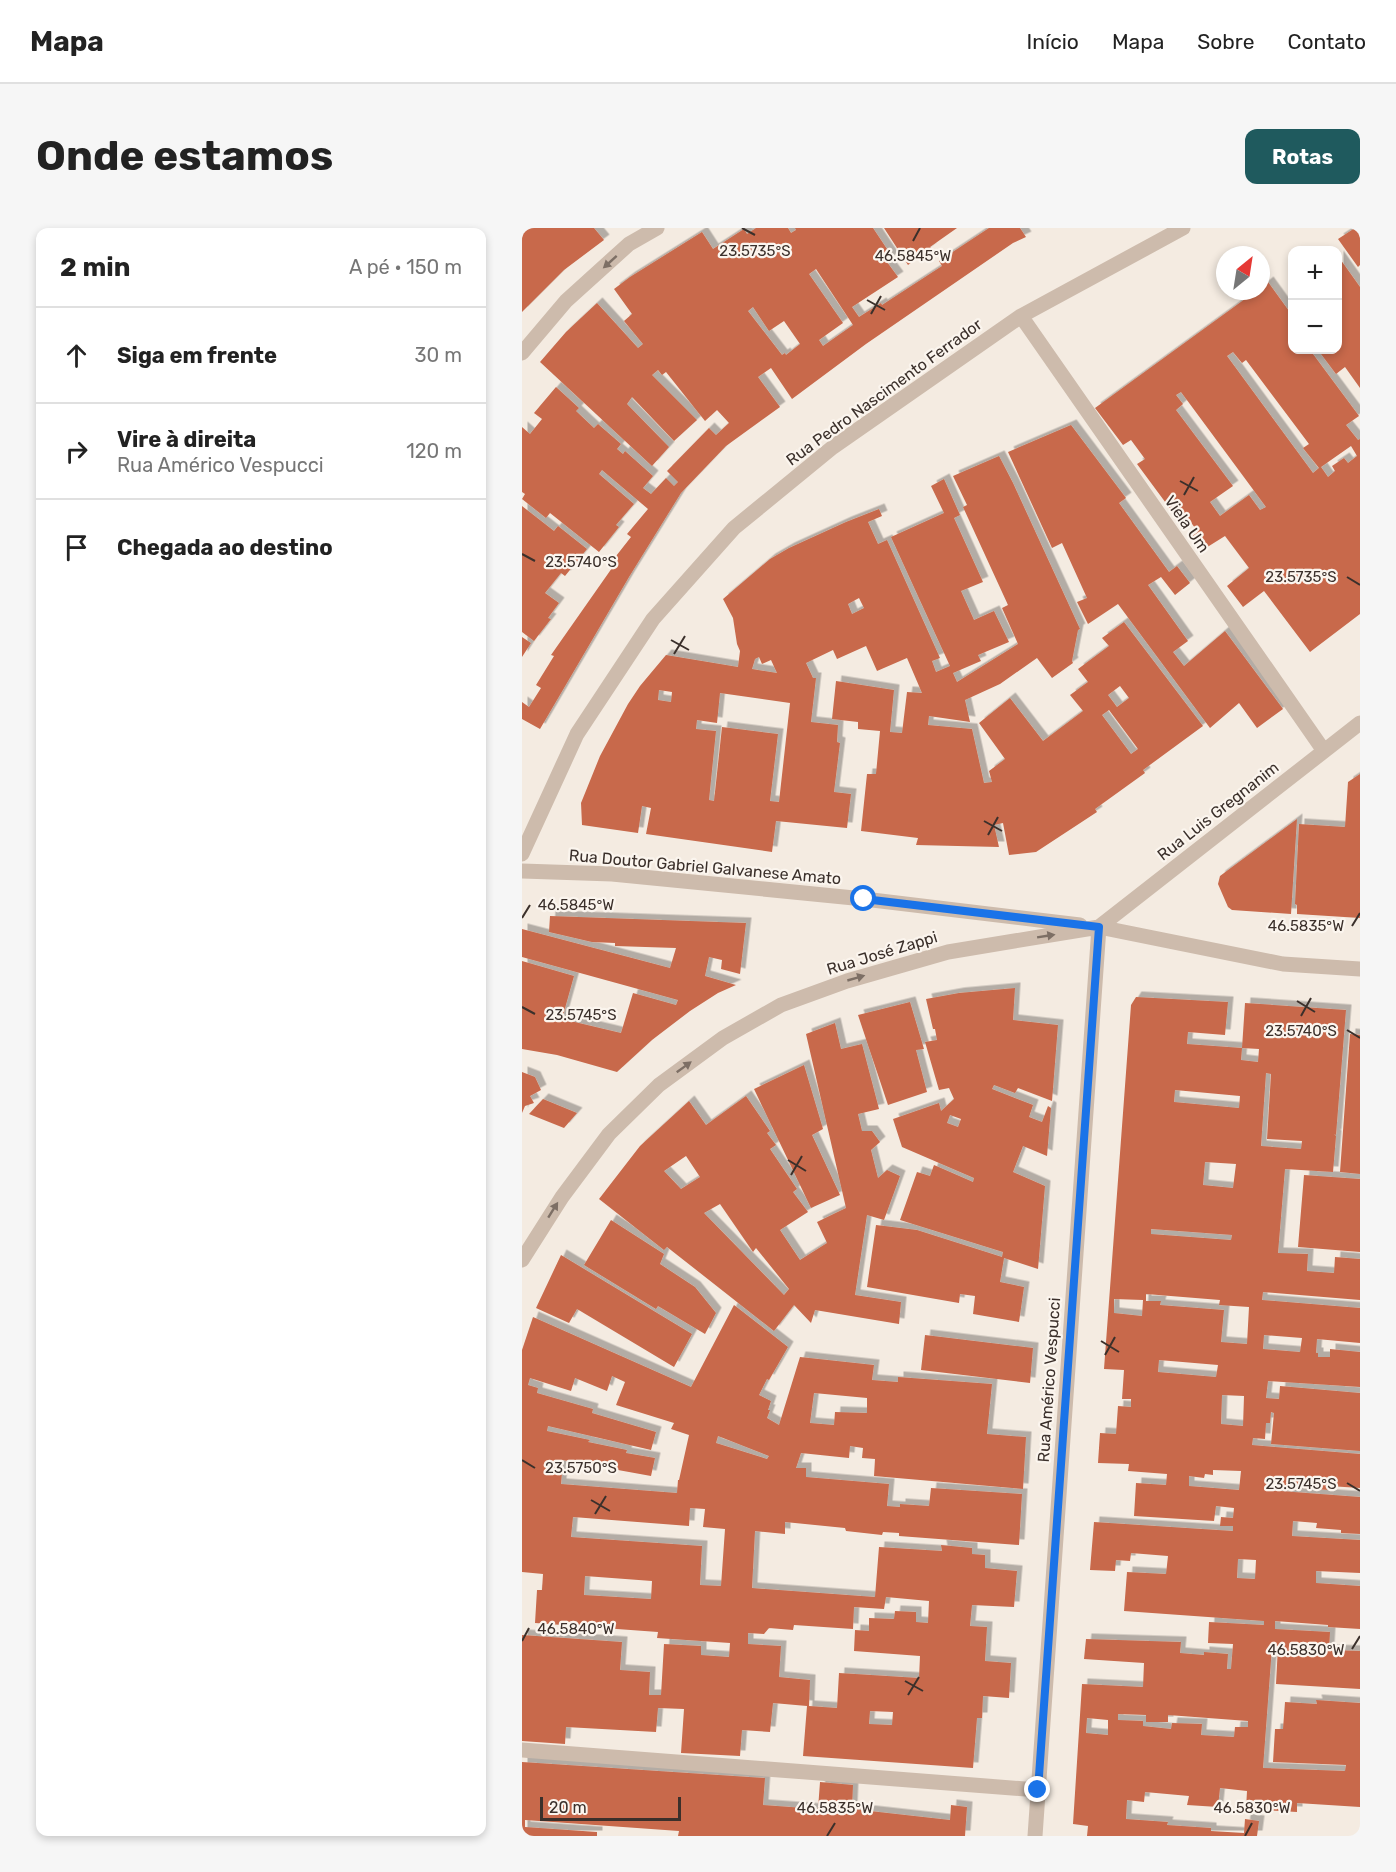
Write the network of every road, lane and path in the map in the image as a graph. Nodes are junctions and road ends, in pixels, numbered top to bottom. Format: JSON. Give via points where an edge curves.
{"nodes":[{"id":1,"x":657,"y":228,"type":"edge"},
{"id":2,"x":1184,"y":228,"type":"edge"},
{"id":3,"x":1021,"y":316,"type":"junction"},
{"id":4,"x":522,"y":353,"type":"edge"},
{"id":5,"x":1360,"y":723,"type":"edge"},
{"id":6,"x":1324,"y":751,"type":"junction"},
{"id":7,"x":522,"y":854,"type":"edge"},
{"id":8,"x":522,"y":871,"type":"edge"},
{"id":9,"x":1099,"y":927,"type":"junction"},
{"id":10,"x":1360,"y":969,"type":"edge"},
{"id":11,"x":522,"y":1260,"type":"edge"},
{"id":12,"x":522,"y":1750,"type":"edge"},
{"id":13,"x":1038,"y":1790,"type":"junction"},
{"id":14,"x":1035,"y":1836,"type":"edge"}],
"edges":[{"from":1,"to":4,"type":"street","one_way":true,"via":[[629,244],[566,301]]},
{"from":2,"to":3,"type":"street","name":"Rua Pedro Nascimento Ferrador"},
{"from":3,"to":6,"type":"street","name":"Viela Um"},
{"from":3,"to":7,"type":"street","name":"Rua Pedro Nascimento Ferrador","via":[[833,447],[734,528],[653,619],[578,734]]},
{"from":5,"to":6,"type":"street","name":"Rua Luis Gregnanim"},
{"from":6,"to":9,"type":"street","name":"Rua Luis Gregnanim"},
{"from":8,"to":9,"type":"street","name":"Rua Doutor Gabriel Galvanese Amato","via":[[624,875]]},
{"from":9,"to":10,"type":"street","name":"Rua José Zappi","via":[[1283,964]]},
{"from":11,"to":9,"type":"street","name":"Rua José Zappi","one_way":true,"via":[[609,1134],[659,1085],[723,1038],[781,1005],[847,981],[948,952]]},
{"from":9,"to":13,"type":"street","name":"Rua Américo Vespucci"},
{"from":12,"to":13,"type":"street"},
{"from":13,"to":14,"type":"street","name":"Rua Américo Vespucci"}]}
